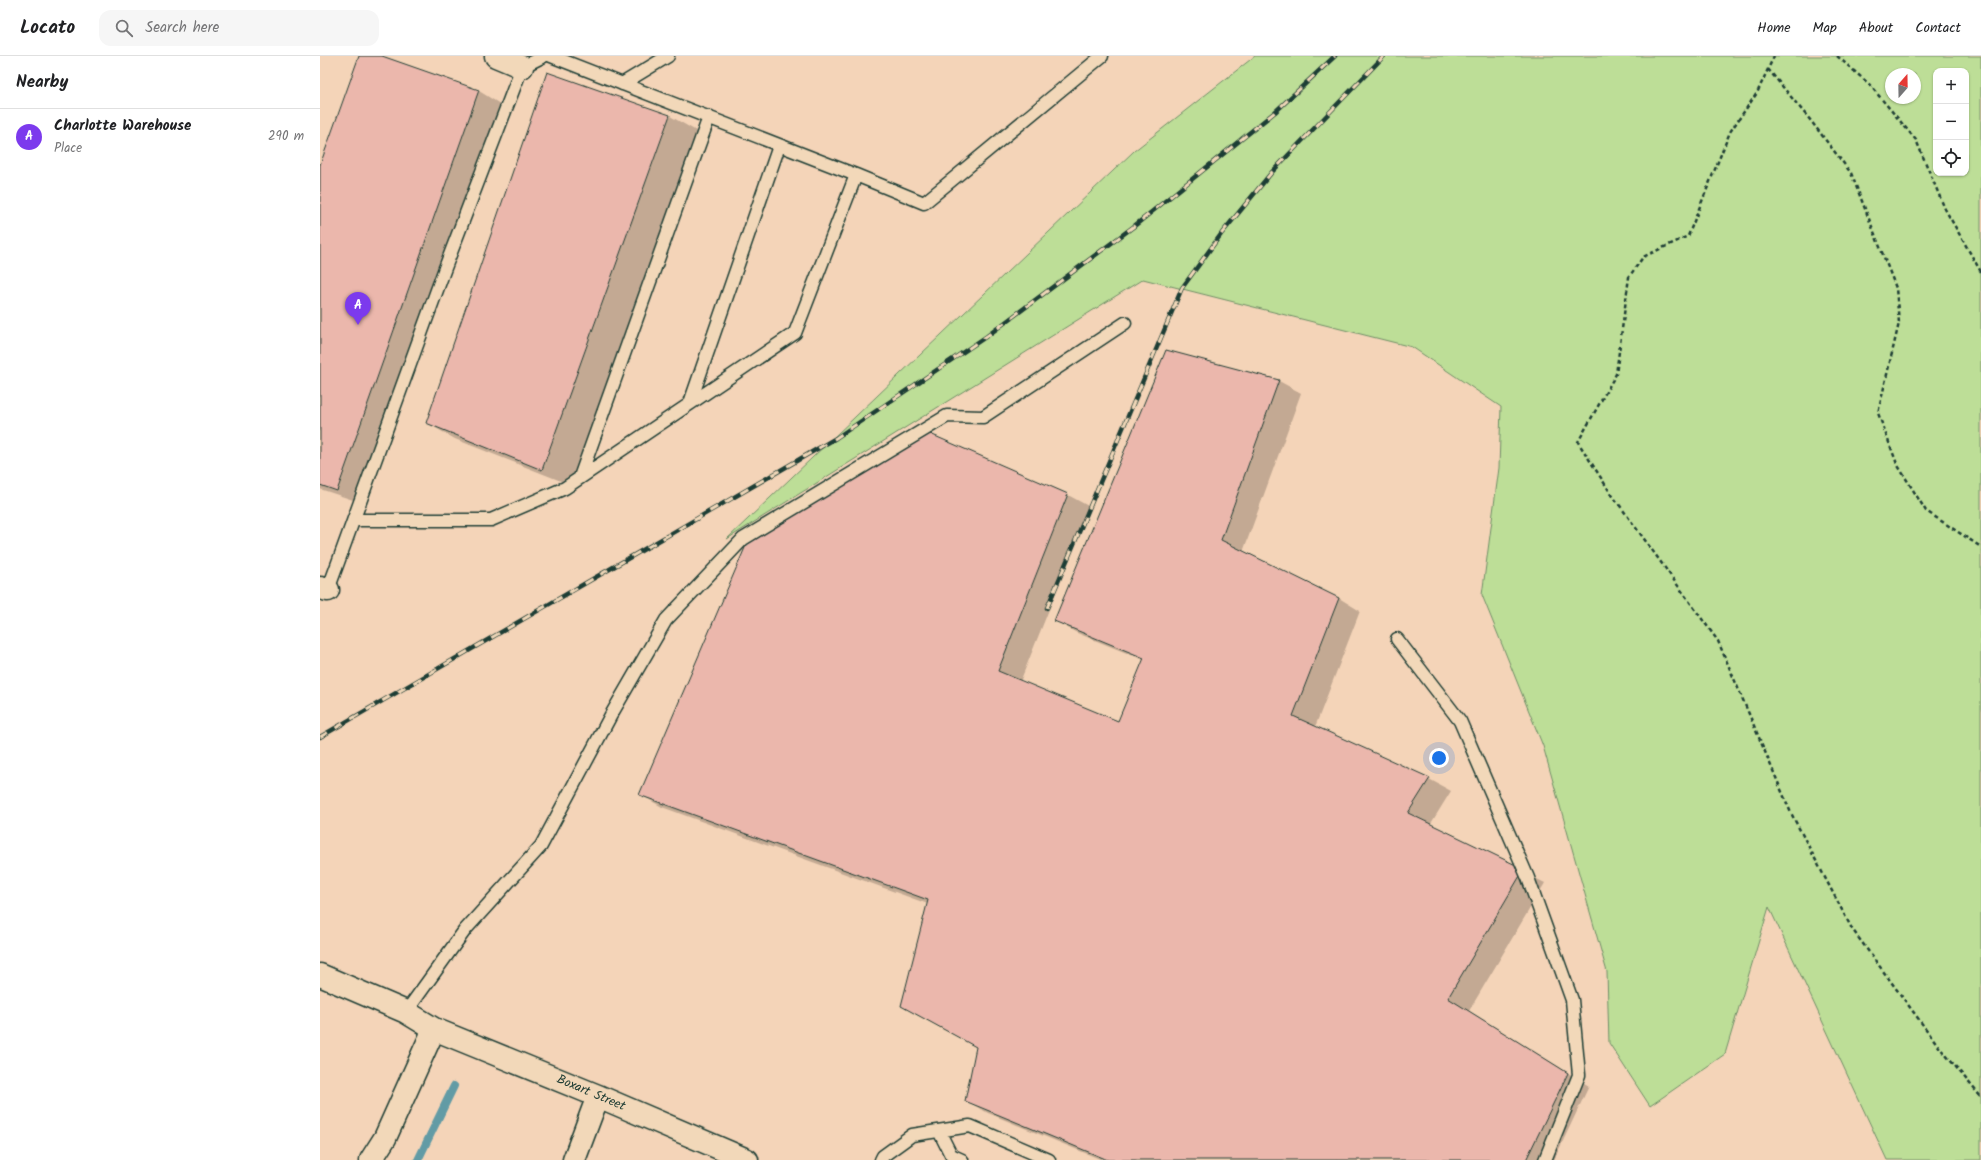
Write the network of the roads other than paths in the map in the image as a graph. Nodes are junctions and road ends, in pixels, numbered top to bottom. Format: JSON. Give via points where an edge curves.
{"nodes":[{"id":1,"x":496,"y":56,"type":"edge"},
{"id":2,"x":544,"y":56,"type":"edge"},
{"id":3,"x":550,"y":56,"type":"edge"},
{"id":4,"x":668,"y":56,"type":"edge"},
{"id":5,"x":1102,"y":56,"type":"edge"},
{"id":6,"x":522,"y":67,"type":"junction"},
{"id":7,"x":622,"y":84,"type":"junction"},
{"id":8,"x":709,"y":118,"type":"junction"},
{"id":9,"x":780,"y":146,"type":"junction"},
{"id":10,"x":856,"y":175,"type":"junction"},
{"id":11,"x":1125,"y":323,"type":"dead end"},
{"id":12,"x":690,"y":403,"type":"junction"},
{"id":13,"x":580,"y":477,"type":"junction"},
{"id":14,"x":354,"y":520,"type":"junction"},
{"id":15,"x":324,"y":589,"type":"edge"},
{"id":16,"x":1397,"y":639,"type":"dead end"},
{"id":17,"x":320,"y":975,"type":"edge"},
{"id":18,"x":406,"y":1012,"type":"junction"},
{"id":19,"x":434,"y":1029,"type":"junction"},
{"id":20,"x":598,"y":1096,"type":"junction"},
{"id":21,"x":939,"y":1131,"type":"junction"},
{"id":22,"x":371,"y":1160,"type":"edge"},
{"id":23,"x":574,"y":1160,"type":"edge"},
{"id":24,"x":747,"y":1160,"type":"edge"},
{"id":25,"x":881,"y":1160,"type":"edge"},
{"id":26,"x":962,"y":1160,"type":"edge"},
{"id":27,"x":1049,"y":1160,"type":"edge"},
{"id":28,"x":1545,"y":1160,"type":"edge"}],
"edges":[{"from":1,"to":6,"type":"street"},
{"from":2,"to":6,"type":"lane"},
{"from":3,"to":7,"type":"lane"},
{"from":4,"to":7,"type":"lane"},
{"from":5,"to":10,"type":"lane","via":[[924,203]]},
{"from":6,"to":14,"type":"lane","via":[[445,268]]},
{"from":7,"to":8,"type":"lane"},
{"from":8,"to":9,"type":"lane"},
{"from":8,"to":13,"type":"lane"},
{"from":9,"to":10,"type":"lane"},
{"from":9,"to":12,"type":"lane"},
{"from":10,"to":12,"type":"lane","via":[[795,333]]},
{"from":11,"to":18,"type":"lane","via":[[983,417],[947,416],[743,539],[666,620],[611,715],[541,846],[465,930]]},
{"from":12,"to":13,"type":"lane"},
{"from":13,"to":14,"type":"lane","via":[[565,488],[491,520]]},
{"from":14,"to":15,"type":"lane"},
{"from":16,"to":28,"type":"lane","via":[[1460,721],[1528,878],[1572,1000],[1579,1075]]},
{"from":17,"to":18,"type":"street","name":"Boxart Street"},
{"from":18,"to":19,"type":"street","name":"Boxart Street"},
{"from":19,"to":20,"type":"street","name":"Boxart Street"},
{"from":19,"to":22,"type":"street","via":[[385,1138]]},
{"from":20,"to":23,"type":"street"},
{"from":20,"to":24,"type":"street","name":"Boxart Street"},
{"from":21,"to":25,"type":"lane","via":[[912,1135]]},
{"from":21,"to":26,"type":"lane","via":[[951,1155]]},
{"from":21,"to":27,"type":"lane","via":[[970,1126]]}]}
